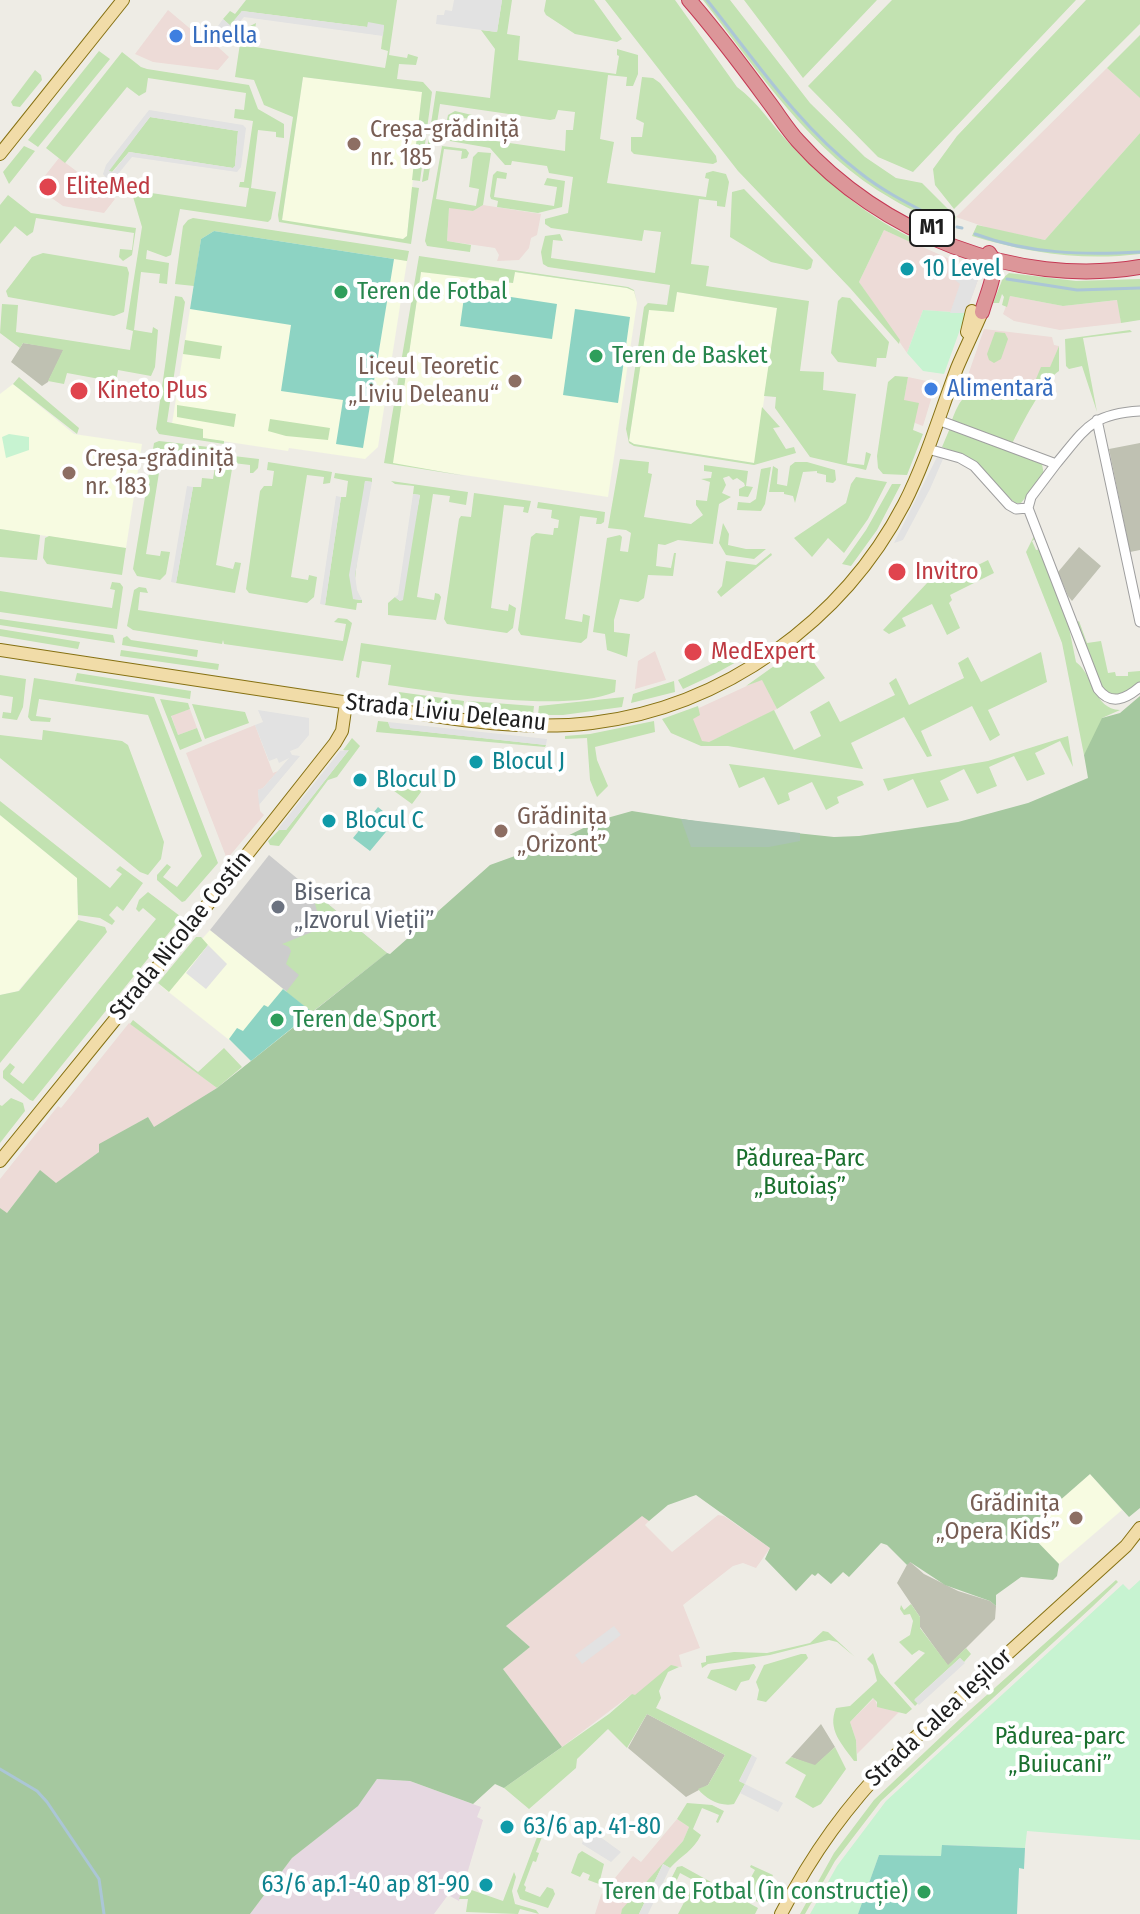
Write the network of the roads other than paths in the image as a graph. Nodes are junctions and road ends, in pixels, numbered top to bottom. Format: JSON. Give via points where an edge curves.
{"nodes":[{"id":1,"x":123,"y":0,"type":"edge"},
{"id":2,"x":689,"y":0,"type":"edge"},
{"id":3,"x":766,"y":98,"type":"junction"},
{"id":4,"x":0,"y":154,"type":"edge"},
{"id":5,"x":839,"y":180,"type":"junction"},
{"id":6,"x":994,"y":260,"type":"junction"},
{"id":7,"x":1140,"y":266,"type":"edge"},
{"id":8,"x":976,"y":309,"type":"junction"},
{"id":9,"x":1140,"y":411,"type":"edge"},
{"id":10,"x":938,"y":420,"type":"junction"},
{"id":11,"x":1097,"y":420,"type":"junction"},
{"id":12,"x":928,"y":449,"type":"junction"},
{"id":13,"x":1056,"y":464,"type":"junction"},
{"id":14,"x":1028,"y":508,"type":"junction"},
{"id":15,"x":1140,"y":622,"type":"edge"},
{"id":16,"x":0,"y":650,"type":"edge"},
{"id":17,"x":1140,"y":687,"type":"edge"},
{"id":18,"x":346,"y":703,"type":"junction"},
{"id":19,"x":0,"y":1161,"type":"edge"},
{"id":20,"x":1140,"y":1528,"type":"edge"},
{"id":21,"x":1140,"y":1538,"type":"edge"},
{"id":22,"x":1126,"y":1546,"type":"junction"},
{"id":23,"x":781,"y":1914,"type":"edge"}],
"edges":[{"from":1,"to":4,"type":"main road"},
{"from":2,"to":3,"type":"highway","number":"M1"},
{"from":3,"to":5,"type":"highway","number":"M1","via":[[795,137]]},
{"from":3,"to":6,"type":"highway","number":"M1","via":[[821,159],[871,199],[925,229],[989,252]]},
{"from":3,"to":7,"type":"highway","number":"M1","via":[[847,175],[928,226],[1033,257]]},
{"from":5,"to":6,"type":"highway","number":"M1","via":[[916,231]]},
{"from":5,"to":8,"type":"highway","number":"M1","via":[[865,205],[912,233],[977,261],[983,277]]},
{"from":6,"to":7,"type":"highway","number":"M1","via":[[1005,256],[1059,265]]},
{"from":6,"to":8,"type":"highway"},
{"from":7,"to":8,"type":"highway","via":[[1126,274],[1097,276],[1009,268]]},
{"from":8,"to":10,"type":"main road","name":"Strada Liviu Deleanu"},
{"from":9,"to":11,"type":"street"},
{"from":10,"to":12,"type":"main road","name":"Strada Liviu Deleanu"},
{"from":10,"to":13,"type":"street"},
{"from":11,"to":13,"type":"street"},
{"from":11,"to":15,"type":"street"},
{"from":12,"to":14,"type":"street","via":[[967,462],[1009,505]]},
{"from":12,"to":18,"type":"main road","name":"Strada Liviu Deleanu","via":[[884,539],[841,593],[779,648],[716,686],[655,709],[577,724],[489,723]]},
{"from":13,"to":14,"type":"street"},
{"from":14,"to":17,"type":"street","via":[[1098,689],[1116,700]]},
{"from":16,"to":18,"type":"main road","name":"Strada Liviu Deleanu"},
{"from":18,"to":19,"type":"main road","name":"Strada Nicolae Costin","via":[[335,743]]},
{"from":20,"to":22,"type":"main road","name":"Strada Calea Ieșilor"},
{"from":21,"to":22,"type":"main road","name":"Strada Calea Ieșilor"},
{"from":22,"to":23,"type":"main road","name":"Strada Calea Ieșilor","via":[[866,1786],[824,1839]]}]}
